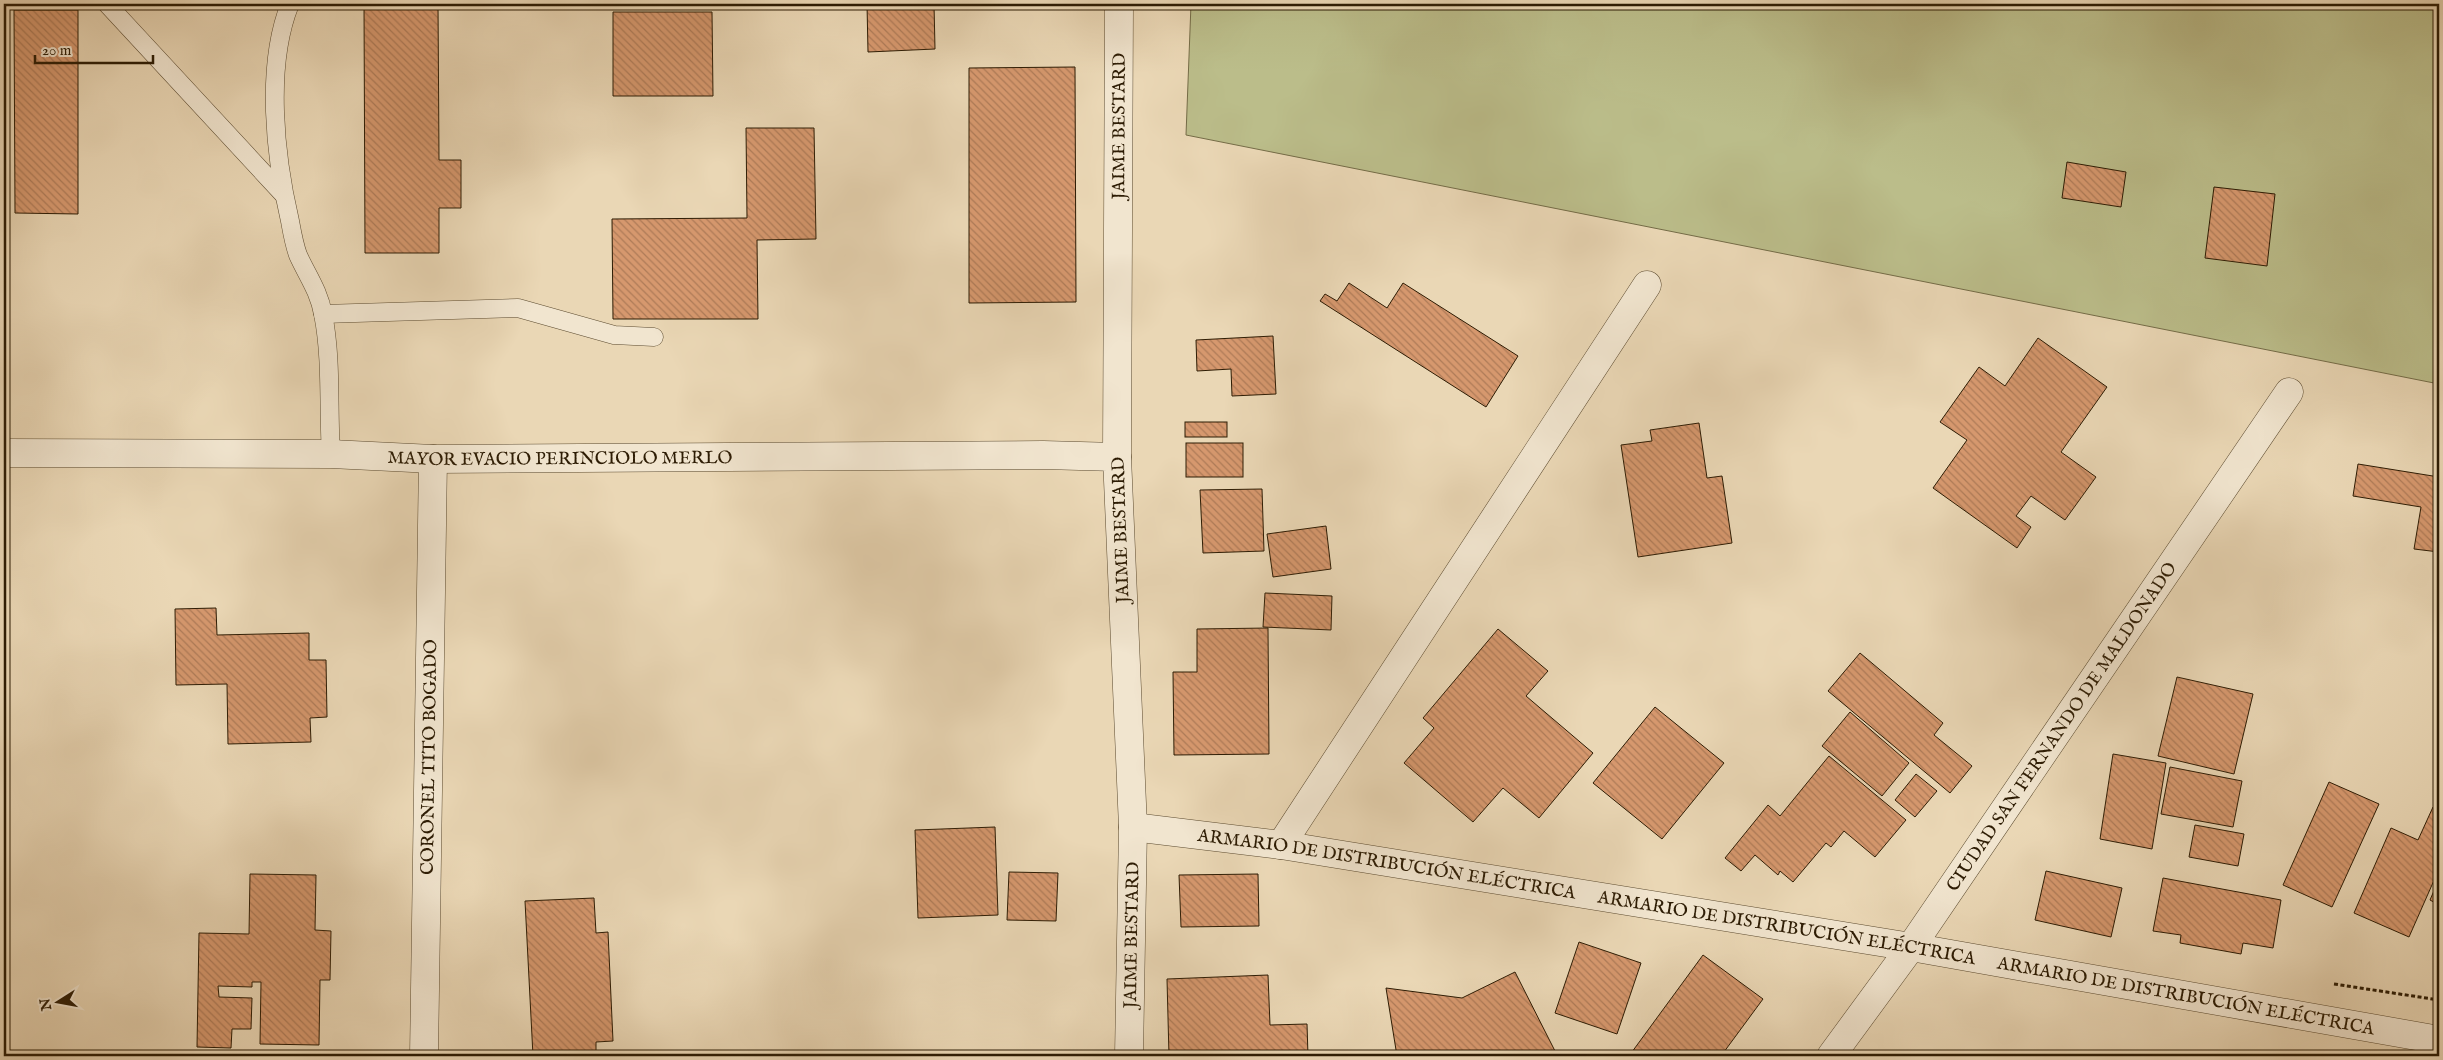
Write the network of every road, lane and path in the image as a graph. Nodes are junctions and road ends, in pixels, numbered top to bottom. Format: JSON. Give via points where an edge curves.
{"nodes":[{"id":1,"x":107,"y":4,"type":"edge"},
{"id":2,"x":290,"y":4,"type":"edge"},
{"id":3,"x":1119,"y":4,"type":"edge"},
{"id":4,"x":283,"y":194,"type":"junction"},
{"id":5,"x":1647,"y":285,"type":"dead end"},
{"id":6,"x":323,"y":314,"type":"junction"},
{"id":7,"x":654,"y":337,"type":"dead end"},
{"id":8,"x":2289,"y":392,"type":"dead end"},
{"id":9,"x":4,"y":453,"type":"edge"},
{"id":10,"x":331,"y":454,"type":"junction"},
{"id":11,"x":1117,"y":457,"type":"junction"},
{"id":12,"x":433,"y":459,"type":"junction"},
{"id":13,"x":1133,"y":826,"type":"junction"},
{"id":14,"x":1280,"y":845,"type":"junction"},
{"id":15,"x":1911,"y":947,"type":"junction"},
{"id":16,"x":2439,"y":1040,"type":"edge"},
{"id":17,"x":424,"y":1056,"type":"edge"},
{"id":18,"x":1129,"y":1056,"type":"edge"},
{"id":19,"x":1831,"y":1056,"type":"edge"}],
"edges":[{"from":1,"to":4,"type":"lane"},
{"from":2,"to":4,"type":"lane","via":[[282,24],[275,128]]},
{"from":3,"to":11,"type":"street","name":"JAIME BESTARD"},
{"from":4,"to":6,"type":"lane","via":[[298,254],[317,290]]},
{"from":5,"to":14,"type":"street"},
{"from":6,"to":7,"type":"lane","via":[[518,308],[614,335]]},
{"from":6,"to":10,"type":"lane"},
{"from":8,"to":15,"type":"street","name":"CIUDAD SAN FERNANDO DE MALDONADO"},
{"from":9,"to":10,"type":"street","name":"MAYOR EVACIO PERINCIOLO MERLO"},
{"from":10,"to":12,"type":"street","name":"MAYOR EVACIO PERINCIOLO MERLO"},
{"from":11,"to":12,"type":"street","name":"MAYOR EVACIO PERINCIOLO MERLO"},
{"from":11,"to":13,"type":"street","name":"JAIME BESTARD"},
{"from":12,"to":17,"type":"street","name":"CORONEL TITO BOGADO"},
{"from":13,"to":14,"type":"street","name":"ARMARIO DE DISTRIBUCIÓN ELÉCTRICA"},
{"from":13,"to":18,"type":"street","name":"JAIME BESTARD"},
{"from":14,"to":15,"type":"street","name":"ARMARIO DE DISTRIBUCIÓN ELÉCTRICA"},
{"from":15,"to":16,"type":"street","name":"ARMARIO DE DISTRIBUCIÓN ELÉCTRICA"},
{"from":15,"to":19,"type":"street","name":"CIUDAD SAN FERNANDO DE MALDONADO"}]}
